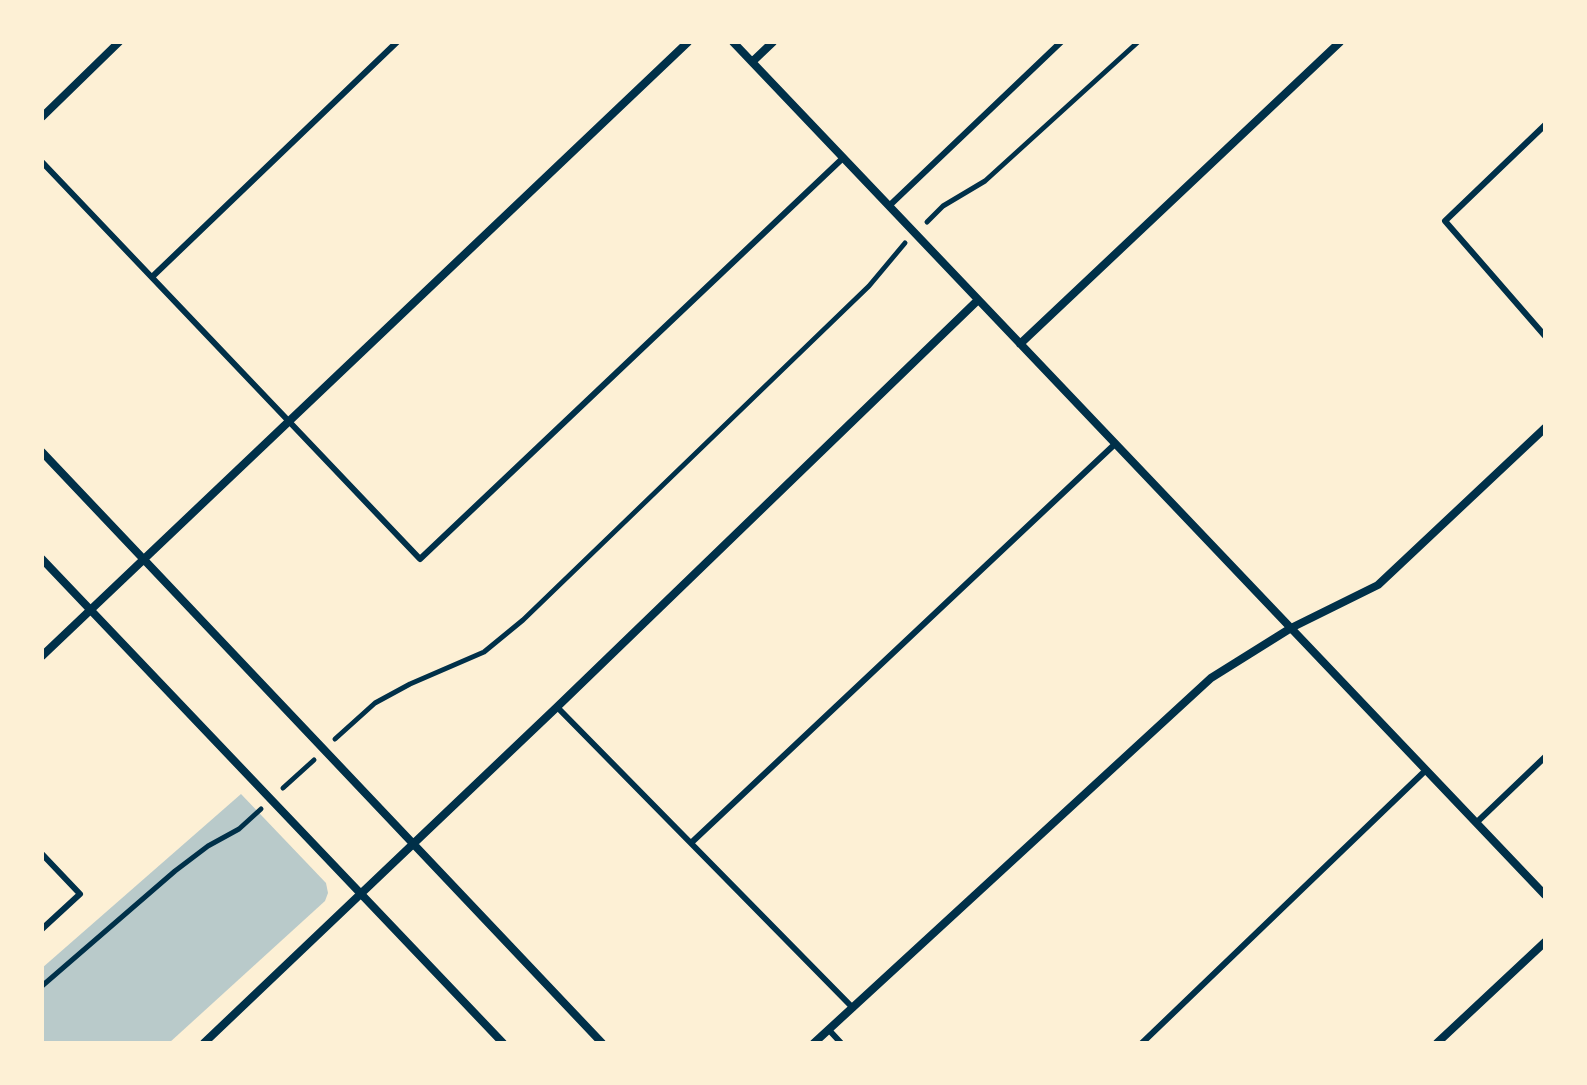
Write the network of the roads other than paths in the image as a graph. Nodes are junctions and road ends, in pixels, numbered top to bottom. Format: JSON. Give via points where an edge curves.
{"nodes":[{"id":1,"x":119,"y":42,"type":"edge"},
{"id":2,"x":397,"y":42,"type":"edge"},
{"id":3,"x":688,"y":42,"type":"edge"},
{"id":4,"x":733,"y":42,"type":"edge"},
{"id":5,"x":773,"y":42,"type":"edge"},
{"id":6,"x":1061,"y":42,"type":"edge"},
{"id":7,"x":1340,"y":42,"type":"edge"},
{"id":8,"x":752,"y":62,"type":"junction"},
{"id":9,"x":42,"y":117,"type":"edge"},
{"id":10,"x":1545,"y":125,"type":"edge"},
{"id":11,"x":843,"y":158,"type":"junction"},
{"id":12,"x":42,"y":162,"type":"edge"},
{"id":13,"x":889,"y":206,"type":"junction"},
{"id":14,"x":152,"y":277,"type":"junction"},
{"id":15,"x":978,"y":300,"type":"junction"},
{"id":16,"x":1545,"y":336,"type":"edge"},
{"id":17,"x":1020,"y":344,"type":"junction"},
{"id":18,"x":289,"y":421,"type":"junction"},
{"id":19,"x":1545,"y":428,"type":"edge"},
{"id":20,"x":1115,"y":444,"type":"junction"},
{"id":21,"x":42,"y":452,"type":"edge"},
{"id":22,"x":42,"y":559,"type":"edge"},
{"id":23,"x":144,"y":559,"type":"junction"},
{"id":24,"x":91,"y":610,"type":"junction"},
{"id":25,"x":1291,"y":628,"type":"junction"},
{"id":26,"x":42,"y":656,"type":"edge"},
{"id":27,"x":557,"y":707,"type":"junction"},
{"id":28,"x":1545,"y":757,"type":"edge"},
{"id":29,"x":1426,"y":770,"type":"junction"},
{"id":30,"x":1476,"y":823,"type":"junction"},
{"id":31,"x":414,"y":843,"type":"junction"},
{"id":32,"x":691,"y":843,"type":"junction"},
{"id":33,"x":42,"y":854,"type":"edge"},
{"id":34,"x":361,"y":894,"type":"junction"},
{"id":35,"x":1545,"y":895,"type":"edge"},
{"id":36,"x":42,"y":929,"type":"edge"},
{"id":37,"x":1545,"y":942,"type":"edge"},
{"id":38,"x":853,"y":1008,"type":"junction"},
{"id":39,"x":829,"y":1030,"type":"junction"},
{"id":40,"x":212,"y":1035,"type":"junction"},
{"id":41,"x":204,"y":1043,"type":"edge"},
{"id":42,"x":220,"y":1043,"type":"edge"},
{"id":43,"x":503,"y":1043,"type":"edge"},
{"id":44,"x":602,"y":1043,"type":"edge"},
{"id":45,"x":814,"y":1043,"type":"edge"},
{"id":46,"x":841,"y":1043,"type":"edge"},
{"id":47,"x":1142,"y":1043,"type":"edge"},
{"id":48,"x":1437,"y":1043,"type":"edge"}],
"edges":[{"from":1,"to":9,"type":"street"},
{"from":2,"to":14,"type":"lane"},
{"from":3,"to":18,"type":"street"},
{"from":4,"to":8,"type":"street"},
{"from":5,"to":8,"type":"street"},
{"from":6,"to":13,"type":"lane"},
{"from":7,"to":17,"type":"street"},
{"from":8,"to":11,"type":"street"},
{"from":10,"to":16,"type":"lane","via":[[1445,221]]},
{"from":11,"to":13,"type":"street"},
{"from":11,"to":18,"type":"lane","via":[[420,559]]},
{"from":12,"to":14,"type":"lane"},
{"from":13,"to":15,"type":"street"},
{"from":14,"to":18,"type":"lane"},
{"from":15,"to":17,"type":"street"},
{"from":15,"to":27,"type":"street"},
{"from":17,"to":20,"type":"street"},
{"from":18,"to":23,"type":"street"},
{"from":19,"to":25,"type":"street","via":[[1378,585]]},
{"from":20,"to":25,"type":"street"},
{"from":20,"to":32,"type":"lane"},
{"from":21,"to":23,"type":"street"},
{"from":22,"to":24,"type":"street"},
{"from":23,"to":24,"type":"street"},
{"from":23,"to":31,"type":"street"},
{"from":24,"to":26,"type":"street"},
{"from":24,"to":34,"type":"street"},
{"from":25,"to":29,"type":"street"},
{"from":25,"to":38,"type":"street","via":[[1211,678]]},
{"from":27,"to":31,"type":"street"},
{"from":27,"to":32,"type":"lane"},
{"from":28,"to":30,"type":"lane"},
{"from":29,"to":30,"type":"street"},
{"from":29,"to":47,"type":"lane"},
{"from":30,"to":35,"type":"street"},
{"from":31,"to":34,"type":"street"},
{"from":31,"to":44,"type":"street"},
{"from":32,"to":38,"type":"lane"},
{"from":33,"to":36,"type":"lane","via":[[80,894]]},
{"from":34,"to":40,"type":"street"},
{"from":34,"to":43,"type":"street"},
{"from":37,"to":48,"type":"street"},
{"from":38,"to":39,"type":"street"},
{"from":39,"to":45,"type":"street"},
{"from":39,"to":46,"type":"lane"},
{"from":40,"to":41,"type":"street"},
{"from":40,"to":42,"type":"lane"}]}
